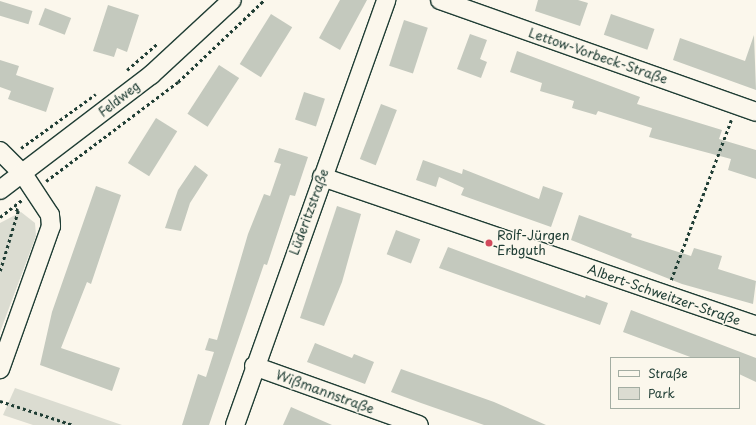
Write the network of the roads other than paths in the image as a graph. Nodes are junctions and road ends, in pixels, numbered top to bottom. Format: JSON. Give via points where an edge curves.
{"nodes":[{"id":1,"x":232,"y":0,"type":"edge"},
{"id":2,"x":386,"y":0,"type":"edge"},
{"id":3,"x":440,"y":0,"type":"edge"},
{"id":4,"x":756,"y":112,"type":"edge"},
{"id":5,"x":4,"y":154,"type":"edge"},
{"id":6,"x":23,"y":174,"type":"junction"},
{"id":7,"x":322,"y":177,"type":"junction"},
{"id":8,"x":0,"y":190,"type":"edge"},
{"id":9,"x":756,"y":326,"type":"edge"},
{"id":10,"x":254,"y":366,"type":"junction"},
{"id":11,"x":0,"y":369,"type":"edge"},
{"id":12,"x":235,"y":425,"type":"edge"},
{"id":13,"x":419,"y":425,"type":"edge"}],
"edges":[{"from":1,"to":6,"type":"street","name":"Feldweg","via":[[151,75]]},
{"from":2,"to":7,"type":"street","name":"Lüderitzstraße"},
{"from":3,"to":4,"type":"street","name":"Lettow-Vorbeck-Straße"},
{"from":5,"to":6,"type":"street"},
{"from":6,"to":8,"type":"street","name":"Feldweg"},
{"from":6,"to":11,"type":"street","via":[[50,215],[49,238]]},
{"from":7,"to":9,"type":"street","name":"Albert-Schweitzer-Straße"},
{"from":7,"to":10,"type":"street","name":"Lüderitzstraße"},
{"from":10,"to":12,"type":"street","name":"Lüderitzstraße"},
{"from":10,"to":13,"type":"street","name":"Wißmannstraße"}]}
